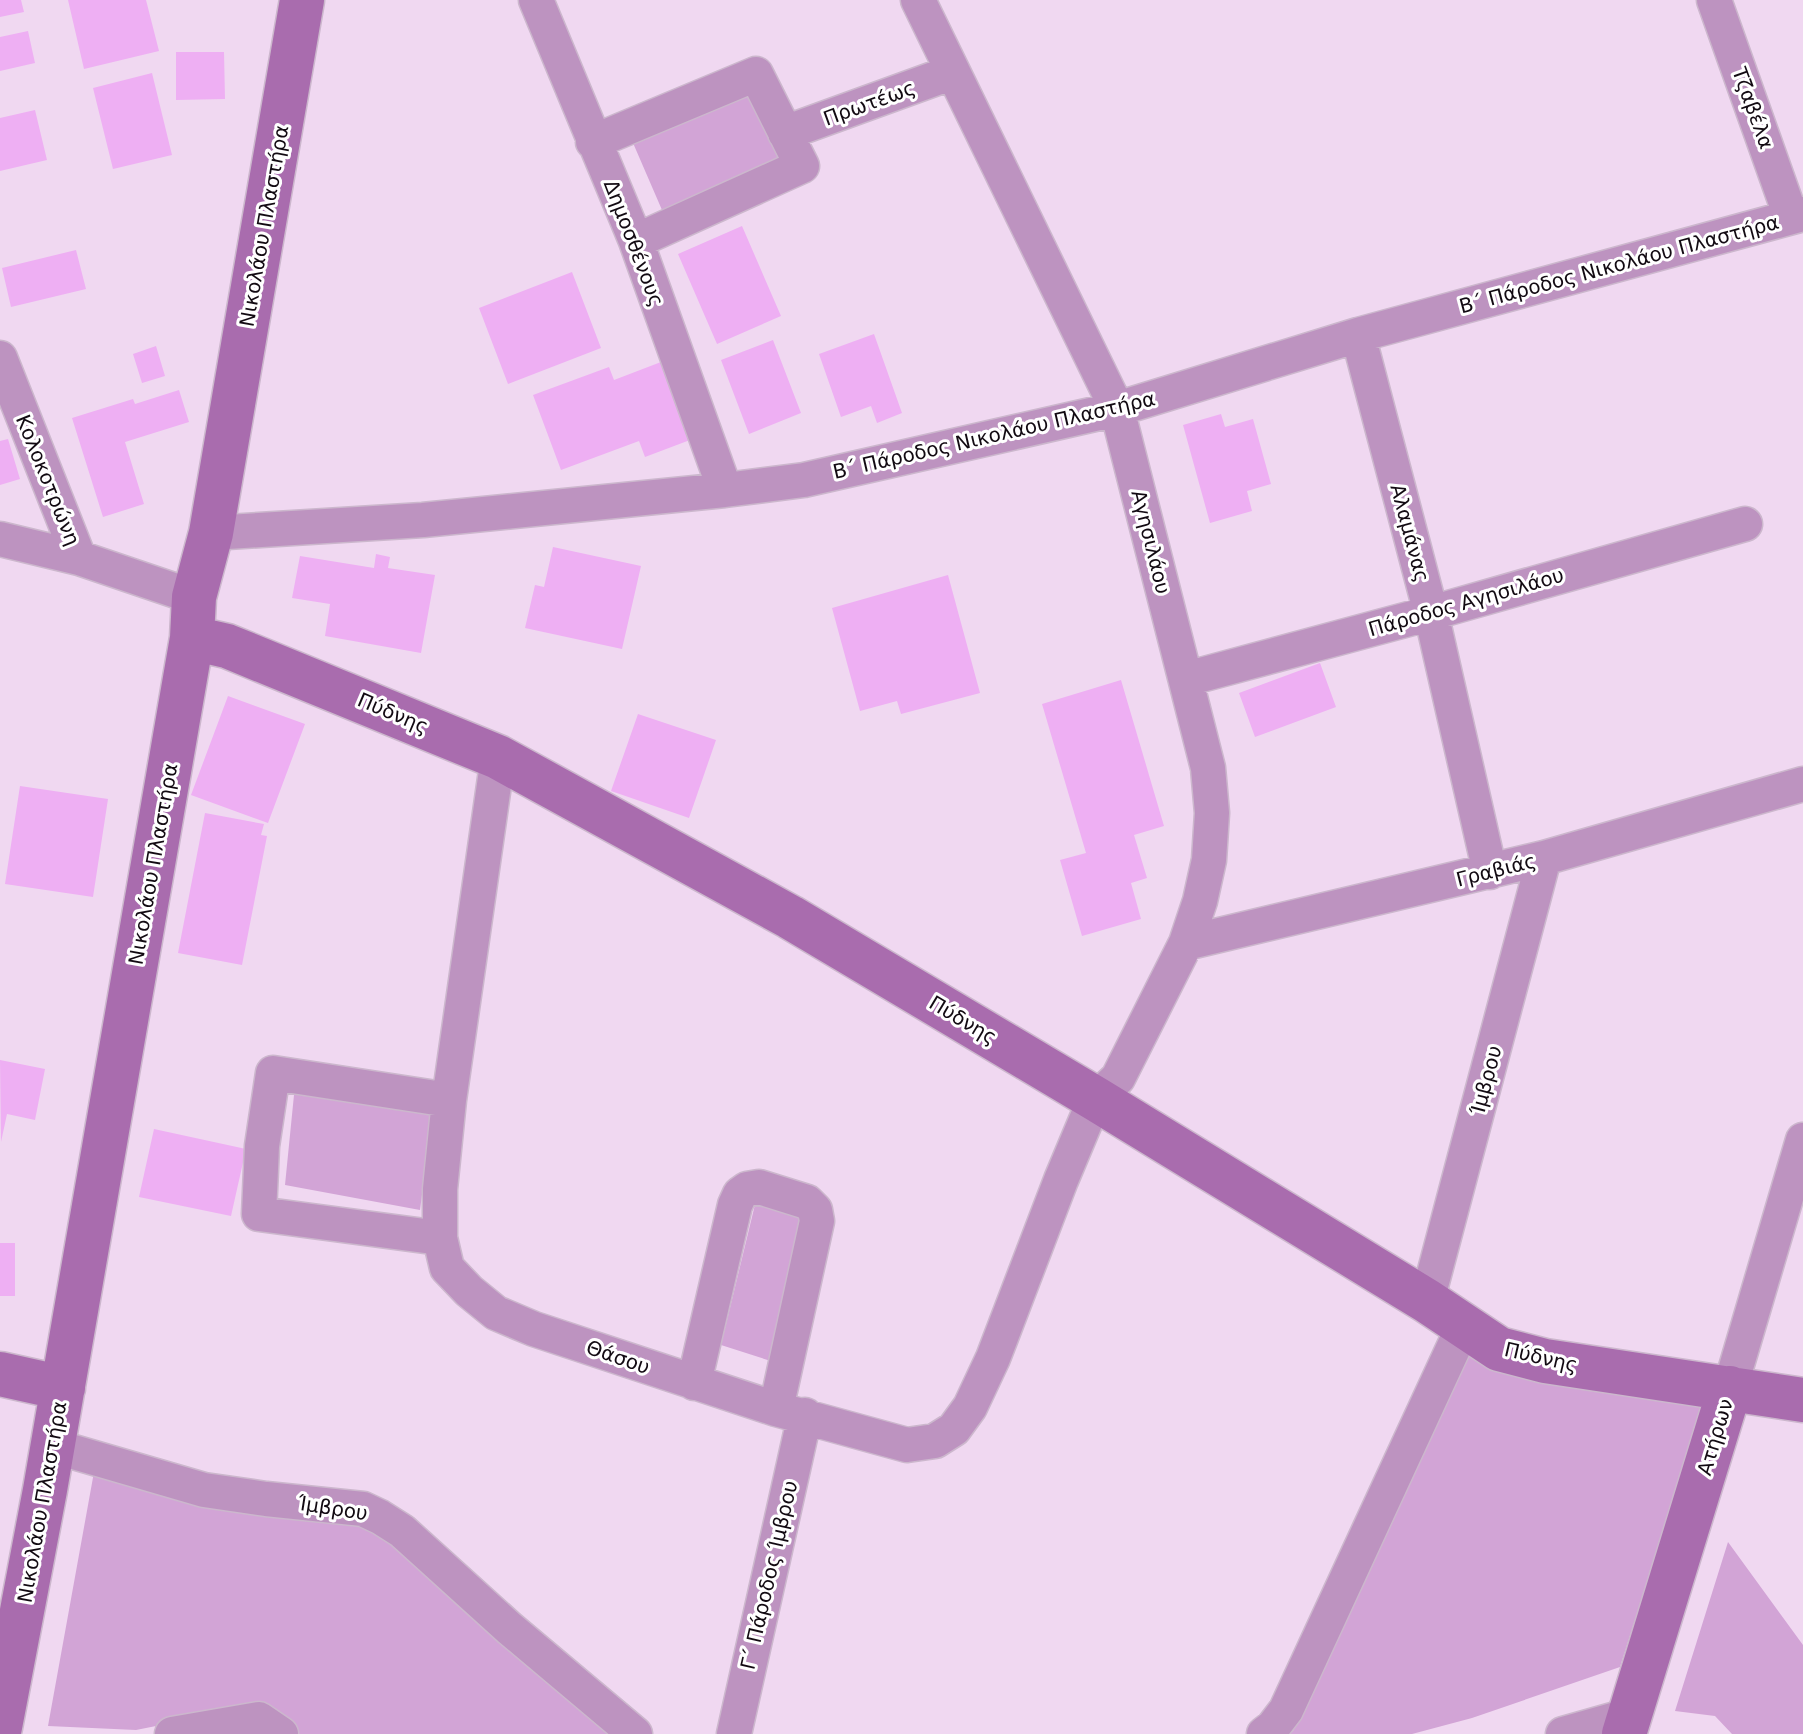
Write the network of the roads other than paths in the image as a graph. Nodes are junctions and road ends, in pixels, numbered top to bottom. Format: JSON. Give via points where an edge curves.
{"nodes":[{"id":1,"x":302,"y":0,"type":"edge"},
{"id":2,"x":536,"y":0,"type":"edge"},
{"id":3,"x":918,"y":0,"type":"edge"},
{"id":4,"x":1714,"y":0,"type":"edge"},
{"id":5,"x":953,"y":72,"type":"junction"},
{"id":6,"x":785,"y":133,"type":"junction"},
{"id":7,"x":593,"y":142,"type":"junction"},
{"id":8,"x":1797,"y":215,"type":"edge"},
{"id":9,"x":636,"y":241,"type":"junction"},
{"id":10,"x":1358,"y":335,"type":"junction"},
{"id":11,"x":0,"y":358,"type":"edge"},
{"id":12,"x":1117,"y":409,"type":"junction"},
{"id":13,"x":725,"y":490,"type":"junction"},
{"id":14,"x":1745,"y":524,"type":"dead end"},
{"id":15,"x":211,"y":533,"type":"junction"},
{"id":16,"x":0,"y":539,"type":"edge"},
{"id":17,"x":79,"y":558,"type":"junction"},
{"id":18,"x":1431,"y":613,"type":"junction"},
{"id":19,"x":193,"y":617,"type":"junction"},
{"id":20,"x":1186,"y":679,"type":"junction"},
{"id":21,"x":498,"y":757,"type":"junction"},
{"id":22,"x":1803,"y":784,"type":"edge"},
{"id":23,"x":1544,"y":858,"type":"junction"},
{"id":24,"x":1490,"y":872,"type":"junction"},
{"id":25,"x":1186,"y":943,"type":"junction"},
{"id":26,"x":1096,"y":1099,"type":"junction"},
{"id":27,"x":449,"y":1100,"type":"junction"},
{"id":28,"x":1803,"y":1140,"type":"edge"},
{"id":29,"x":440,"y":1238,"type":"junction"},
{"id":30,"x":1427,"y":1301,"type":"junction"},
{"id":31,"x":1464,"y":1325,"type":"junction"},
{"id":32,"x":0,"y":1374,"type":"edge"},
{"id":33,"x":694,"y":1383,"type":"junction"},
{"id":34,"x":63,"y":1388,"type":"junction"},
{"id":35,"x":1730,"y":1388,"type":"junction"},
{"id":36,"x":1803,"y":1400,"type":"edge"},
{"id":37,"x":790,"y":1412,"type":"junction"},
{"id":38,"x":53,"y":1446,"type":"junction"},
{"id":39,"x":1627,"y":1725,"type":"edge"},
{"id":40,"x":0,"y":1727,"type":"edge"},
{"id":41,"x":172,"y":1734,"type":"edge"},
{"id":42,"x":281,"y":1734,"type":"edge"},
{"id":43,"x":635,"y":1734,"type":"edge"},
{"id":44,"x":734,"y":1734,"type":"edge"},
{"id":45,"x":1264,"y":1734,"type":"edge"},
{"id":46,"x":1563,"y":1734,"type":"edge"}],
"edges":[{"from":1,"to":15,"type":"street","name":"Νικολάου Πλαστήρα"},
{"from":2,"to":7,"type":"street","name":"Δημοσθένους"},
{"from":3,"to":5,"type":"street","name":"Αγησιλάου"},
{"from":4,"to":8,"type":"street","name":"Τζαβέλα"},
{"from":5,"to":6,"type":"street","name":"Πρωτέως"},
{"from":5,"to":12,"type":"street","name":"Αγησιλάου"},
{"from":6,"to":7,"type":"street","via":[[756,74]]},
{"from":6,"to":9,"type":"street","via":[[802,166]]},
{"from":7,"to":9,"type":"street","name":"Δημοσθένους"},
{"from":8,"to":10,"type":"street","name":"Β΄ Πάροδος Νικολάου Πλαστήρα"},
{"from":9,"to":13,"type":"street","name":"Δημοσθένους"},
{"from":10,"to":12,"type":"street","name":"Β΄ Πάροδος Νικολάου Πλαστήρα"},
{"from":10,"to":18,"type":"street","name":"Αλαμάνας"},
{"from":11,"to":17,"type":"street","name":"Κολοκοτρώνη"},
{"from":12,"to":13,"type":"street","name":"Β΄ Πάροδος Νικολάου Πλαστήρα","via":[[804,480]]},
{"from":12,"to":20,"type":"street","name":"Αγησιλάου"},
{"from":13,"to":15,"type":"street","name":"Β΄ Πάροδος Νικολάου Πλαστήρα","via":[[423,520]]},
{"from":14,"to":18,"type":"street","name":"Πάροδος Αγησιλάου"},
{"from":15,"to":19,"type":"street","name":"Νικολάου Πλαστήρα"},
{"from":16,"to":17,"type":"street","name":"Πύδνης"},
{"from":17,"to":19,"type":"street","name":"Πύδνης"},
{"from":18,"to":20,"type":"street","name":"Πάροδος Αγησιλάου"},
{"from":18,"to":24,"type":"street","name":"Αλαμάνας"},
{"from":19,"to":21,"type":"street","name":"Πύδνης","via":[[227,646]]},
{"from":19,"to":34,"type":"street","name":"Νικολάου Πλαστήρα"},
{"from":20,"to":25,"type":"street","name":"Αγησιλάου","via":[[1208,768],[1212,813],[1209,860]]},
{"from":21,"to":26,"type":"street","name":"Πύδνης","via":[[790,917]]},
{"from":21,"to":27,"type":"street","name":"Θάσου"},
{"from":22,"to":23,"type":"street","name":"Γραβιάς"},
{"from":23,"to":24,"type":"street","name":"Γραβιάς"},
{"from":23,"to":30,"type":"street","name":"Ίμβρου"},
{"from":24,"to":25,"type":"street","name":"Γραβιάς"},
{"from":25,"to":26,"type":"street","name":"Αγησιλάου","via":[[1118,1078]]},
{"from":26,"to":30,"type":"street","name":"Πύδνης"},
{"from":26,"to":37,"type":"street","name":"Θάσου","via":[[993,1358],[954,1429],[935,1441],[907,1445]]},
{"from":27,"to":29,"type":"street","name":"Θάσου"},
{"from":27,"to":29,"type":"street","via":[[273,1073],[262,1146],[259,1214]]},
{"from":28,"to":35,"type":"street","name":"Ατήρων"},
{"from":29,"to":33,"type":"street","name":"Θάσου","via":[[447,1268],[496,1313]]},
{"from":30,"to":31,"type":"street","name":"Πύδνης"},
{"from":31,"to":35,"type":"street","name":"Πύδνης","via":[[1499,1349],[1545,1361]]},
{"from":31,"to":45,"type":"street","via":[[1286,1710]]},
{"from":32,"to":34,"type":"street"},
{"from":33,"to":37,"type":"street","name":"Θάσου"},
{"from":33,"to":37,"type":"street","name":"Γ΄ Πάροδος Ίμβρου","via":[[735,1205],[740,1194],[759,1187],[807,1202],[817,1221]]},
{"from":34,"to":38,"type":"street","name":"Νικολάου Πλαστήρα"},
{"from":35,"to":36,"type":"street","name":"Πύδνης"},
{"from":35,"to":39,"type":"street","name":"Ατήρων"},
{"from":37,"to":44,"type":"street","name":"Γ΄ Πάροδος Ίμβρου"},
{"from":38,"to":40,"type":"street","name":"Νικολάου Πλαστήρα"},
{"from":38,"to":43,"type":"street","name":"Ίμβρου","via":[[204,1490],[363,1509],[380,1517]]},
{"from":39,"to":46,"type":"street"},
{"from":41,"to":42,"type":"street","via":[[259,1719]]}]}
